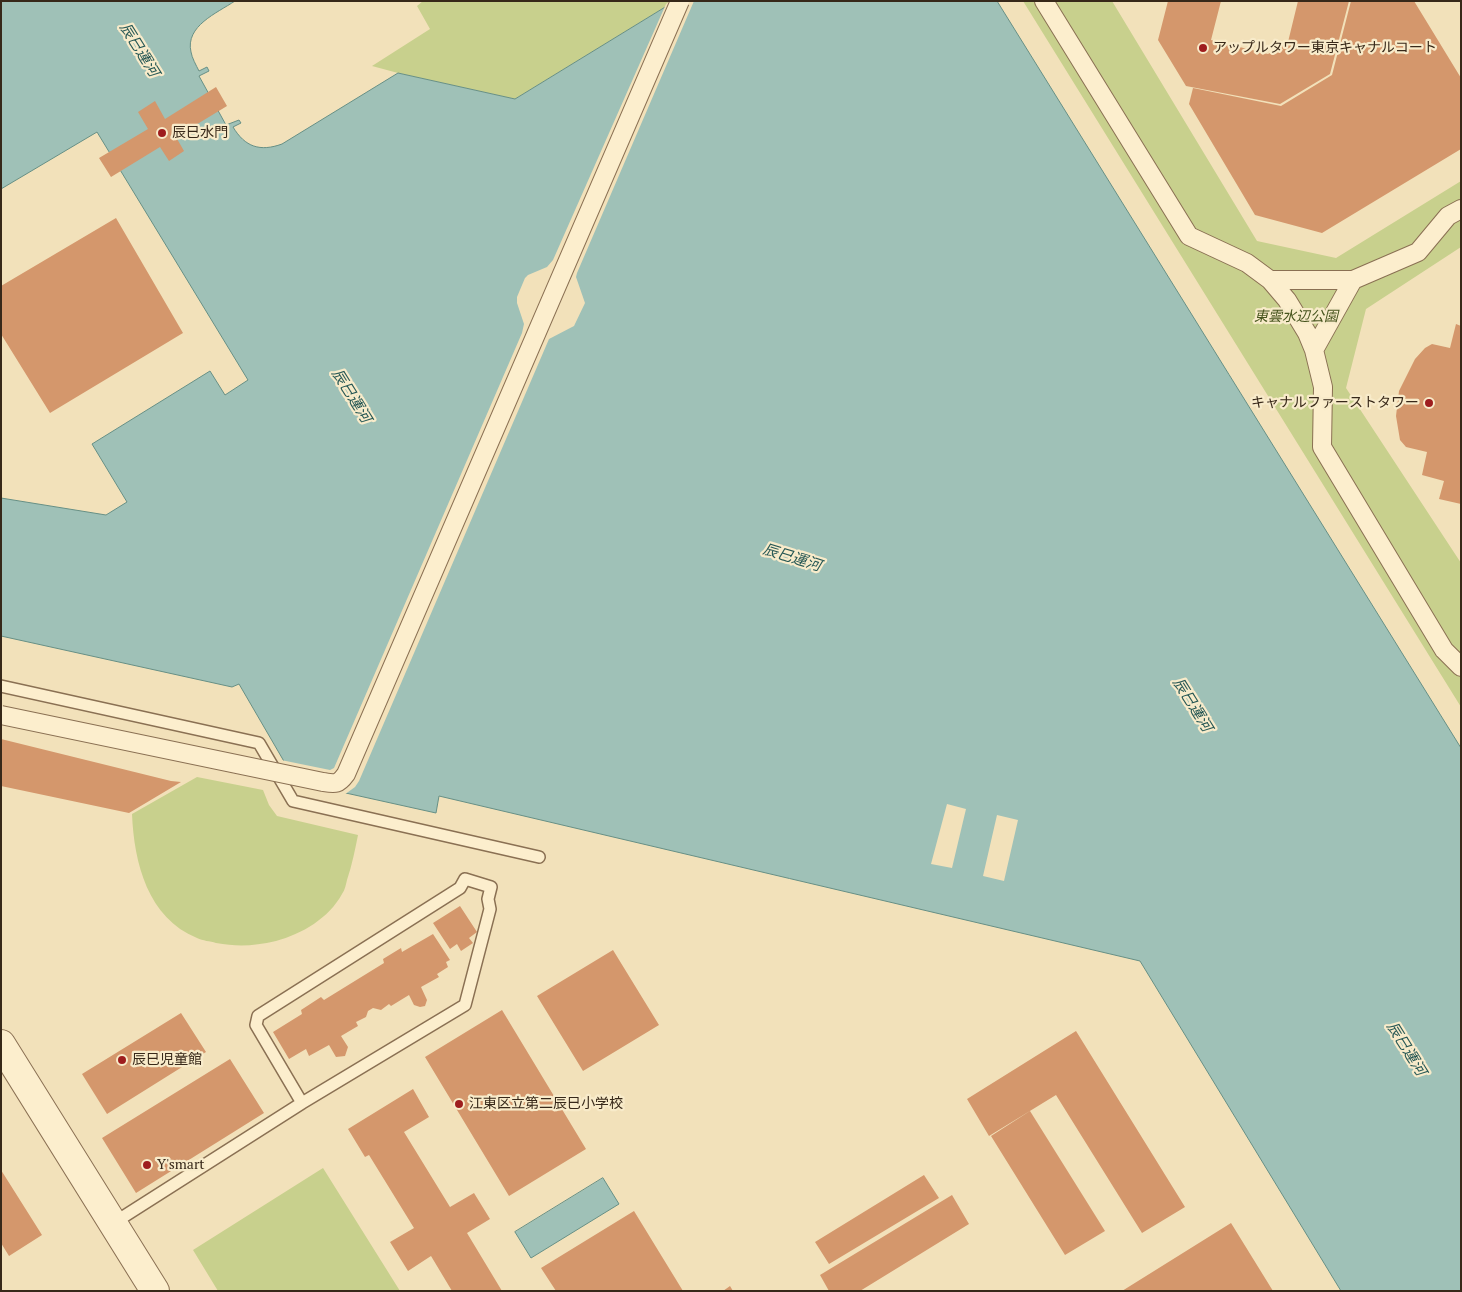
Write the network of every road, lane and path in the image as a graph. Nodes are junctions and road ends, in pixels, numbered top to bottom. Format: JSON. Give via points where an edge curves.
{"nodes":[{"id":1,"x":680,"y":1,"type":"edge"},
{"id":2,"x":1044,"y":1,"type":"edge"},
{"id":3,"x":1461,"y":209,"type":"edge"},
{"id":4,"x":1270,"y":280,"type":"junction"},
{"id":5,"x":1353,"y":280,"type":"junction"},
{"id":6,"x":1314,"y":350,"type":"junction"},
{"id":7,"x":1461,"y":667,"type":"edge"},
{"id":8,"x":1,"y":686,"type":"edge"},
{"id":9,"x":1,"y":715,"type":"edge"},
{"id":10,"x":539,"y":857,"type":"dead end"},
{"id":11,"x":1,"y":1044,"type":"edge"},
{"id":12,"x":302,"y":1103,"type":"junction"},
{"id":13,"x":112,"y":1224,"type":"junction"},
{"id":14,"x":154,"y":1291,"type":"edge"}],
"edges":[{"from":1,"to":9,"type":"street","bridge":true,"via":[[341,782],[323,782]]},
{"from":2,"to":4,"type":"street","via":[[1189,236],[1247,263]]},
{"from":3,"to":5,"type":"street","via":[[1448,216],[1418,252]]},
{"from":4,"to":5,"type":"street"},
{"from":4,"to":6,"type":"street","via":[[1287,300]]},
{"from":5,"to":6,"type":"street"},
{"from":6,"to":7,"type":"street","via":[[1323,387],[1322,447],[1444,650]]},
{"from":8,"to":10,"type":"lane","via":[[259,743],[293,801]]},
{"from":11,"to":13,"type":"street"},
{"from":12,"to":12,"type":"lane","via":[[256,1025],[258,1016],[460,888],[465,878],[491,887],[490,909],[465,1005]]},
{"from":12,"to":13,"type":"lane"},
{"from":13,"to":14,"type":"street"}]}
